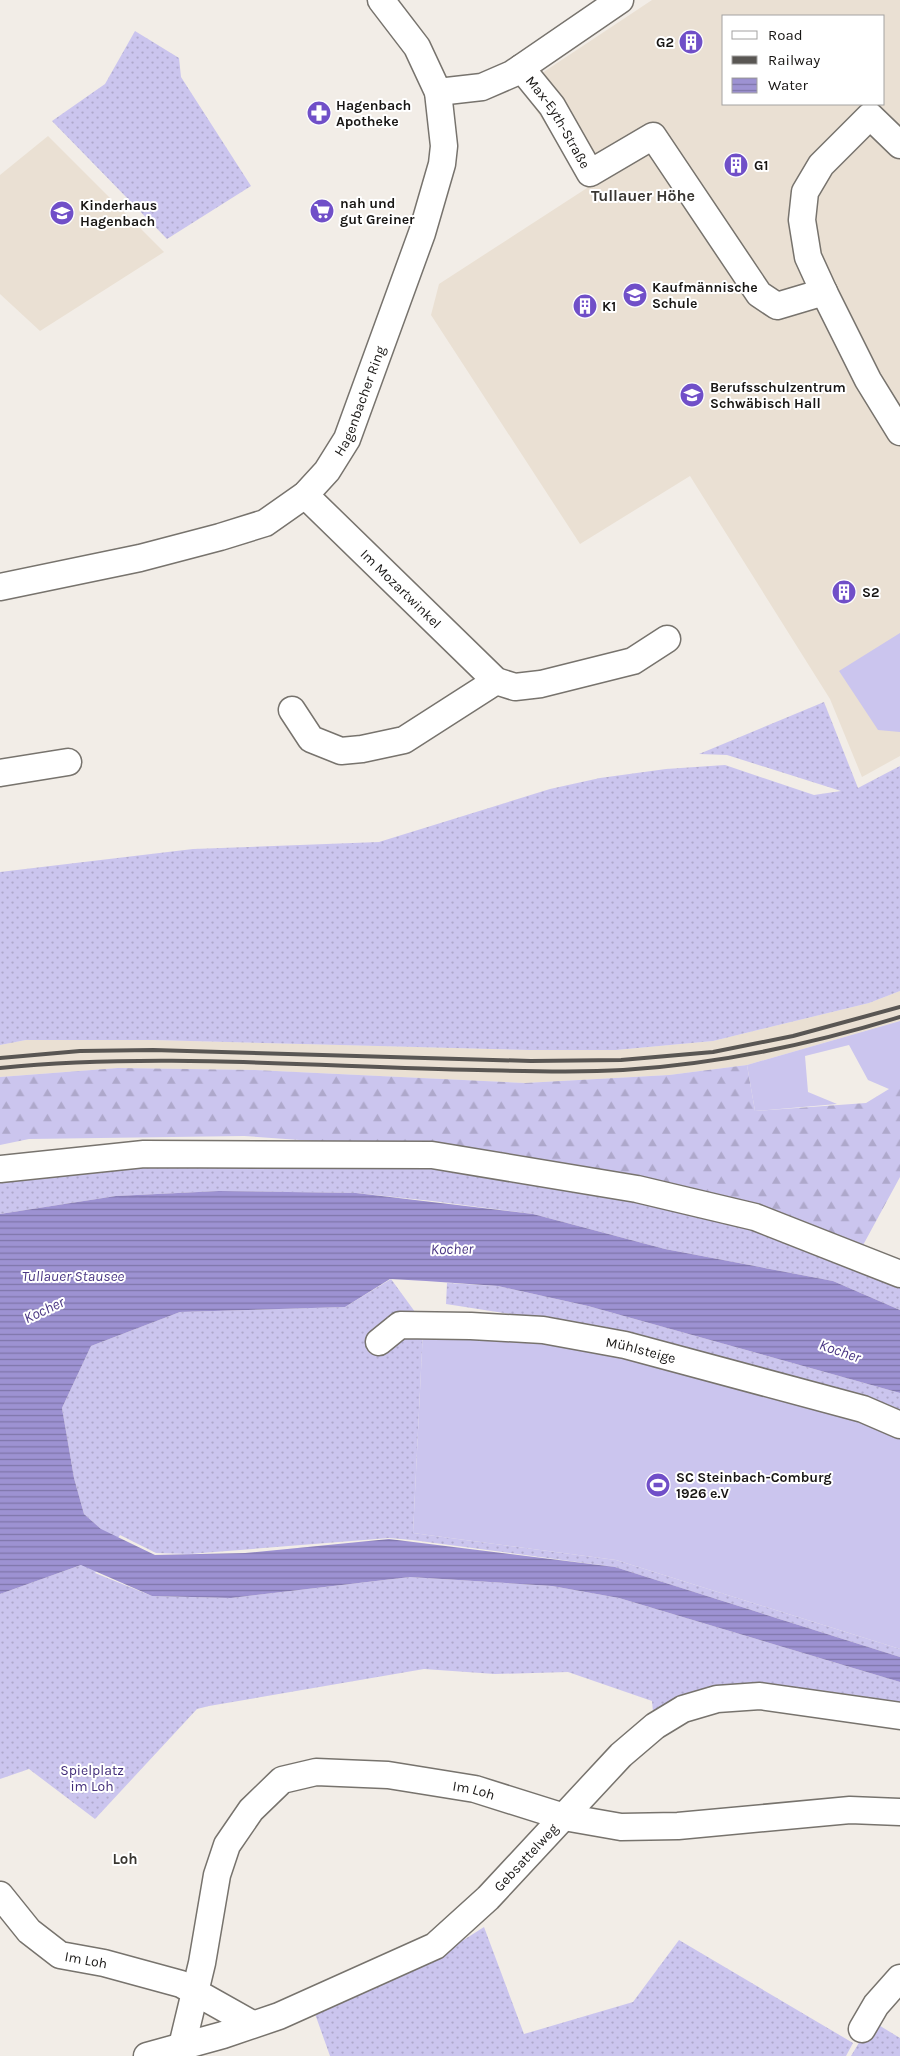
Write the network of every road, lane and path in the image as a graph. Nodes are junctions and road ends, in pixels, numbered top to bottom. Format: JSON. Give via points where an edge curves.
{"nodes":[{"id":1,"x":381,"y":0,"type":"edge"},
{"id":2,"x":608,"y":3,"type":"edge"},
{"id":3,"x":521,"y":68,"type":"junction"},
{"id":4,"x":438,"y":92,"type":"junction"},
{"id":5,"x":900,"y":144,"type":"edge"},
{"id":6,"x":824,"y":292,"type":"junction"},
{"id":7,"x":900,"y":432,"type":"edge"},
{"id":8,"x":305,"y":495,"type":"junction"},
{"id":9,"x":0,"y":587,"type":"edge"},
{"id":10,"x":667,"y":639,"type":"dead end"},
{"id":11,"x":496,"y":681,"type":"junction"},
{"id":12,"x":292,"y":710,"type":"dead end"},
{"id":13,"x":68,"y":762,"type":"dead end"},
{"id":14,"x":0,"y":773,"type":"edge"},
{"id":15,"x":0,"y":1169,"type":"edge"},
{"id":16,"x":900,"y":1274,"type":"edge"},
{"id":17,"x":379,"y":1342,"type":"dead end"},
{"id":18,"x":900,"y":1424,"type":"edge"},
{"id":19,"x":900,"y":1716,"type":"edge"},
{"id":20,"x":900,"y":1812,"type":"edge"},
{"id":21,"x":564,"y":1816,"type":"junction"},
{"id":22,"x":0,"y":1895,"type":"edge"},
{"id":23,"x":900,"y":1978,"type":"edge"},
{"id":24,"x":194,"y":1992,"type":"junction"},
{"id":25,"x":252,"y":2024,"type":"junction"},
{"id":26,"x":862,"y":2030,"type":"dead end"},
{"id":27,"x":182,"y":2046,"type":"junction"},
{"id":28,"x":147,"y":2056,"type":"edge"}],
"edges":[{"from":1,"to":4,"type":"street","name":"Hagenbacher Ring","via":[[417,47]]},
{"from":2,"to":3,"type":"street","name":"Max-Eyth-Straße"},
{"from":3,"to":4,"type":"street","name":"Max-Eyth-Straße","via":[[482,87]]},
{"from":3,"to":6,"type":"street","name":"Max-Eyth-Straße","via":[[552,106],[590,173],[653,136],[759,294],[777,306]]},
{"from":4,"to":8,"type":"street","name":"Hagenbacher Ring","via":[[444,146],[442,164],[422,233],[347,439],[327,471]]},
{"from":5,"to":6,"type":"street","via":[[870,116],[821,165],[806,192],[802,220],[808,257]]},
{"from":6,"to":7,"type":"street","via":[[868,380]]},
{"from":8,"to":9,"type":"street","name":"Hagenbacher Ring","via":[[265,523],[220,538]]},
{"from":8,"to":11,"type":"street","name":"Im Mozartwinkel"},
{"from":10,"to":11,"type":"street","via":[[633,661],[541,684],[515,687]]},
{"from":11,"to":12,"type":"street","via":[[404,740],[362,750],[341,751],[311,739]]},
{"from":13,"to":14,"type":"street"},
{"from":15,"to":16,"type":"street","via":[[144,1154],[432,1155],[637,1189],[755,1217]]},
{"from":17,"to":18,"type":"street","name":"Mühlsteige","via":[[400,1325],[543,1330],[625,1344],[863,1409]]},
{"from":19,"to":21,"type":"street","name":"Gebsattelweg","via":[[760,1696],[717,1699],[683,1709],[654,1726],[621,1755]]},
{"from":20,"to":21,"type":"street","name":"Im Loh","via":[[850,1810],[621,1828]]},
{"from":21,"to":24,"type":"street","name":"Im Loh","via":[[475,1789],[388,1775],[316,1772],[282,1780],[251,1810],[227,1845],[217,1875]]},
{"from":21,"to":25,"type":"street","name":"Gebsattelweg","via":[[488,1898],[435,1946],[279,2016]]},
{"from":22,"to":24,"type":"street","name":"Im Loh","via":[[29,1931],[60,1955],[181,1984]]},
{"from":23,"to":26,"type":"street","via":[[876,2005]]},
{"from":24,"to":25,"type":"street","name":"Im Loh"},
{"from":24,"to":27,"type":"street","name":"Im Loh"},
{"from":25,"to":27,"type":"street","name":"Gebsattelweg"},
{"from":27,"to":28,"type":"street","name":"Gebsattelweg"}]}
